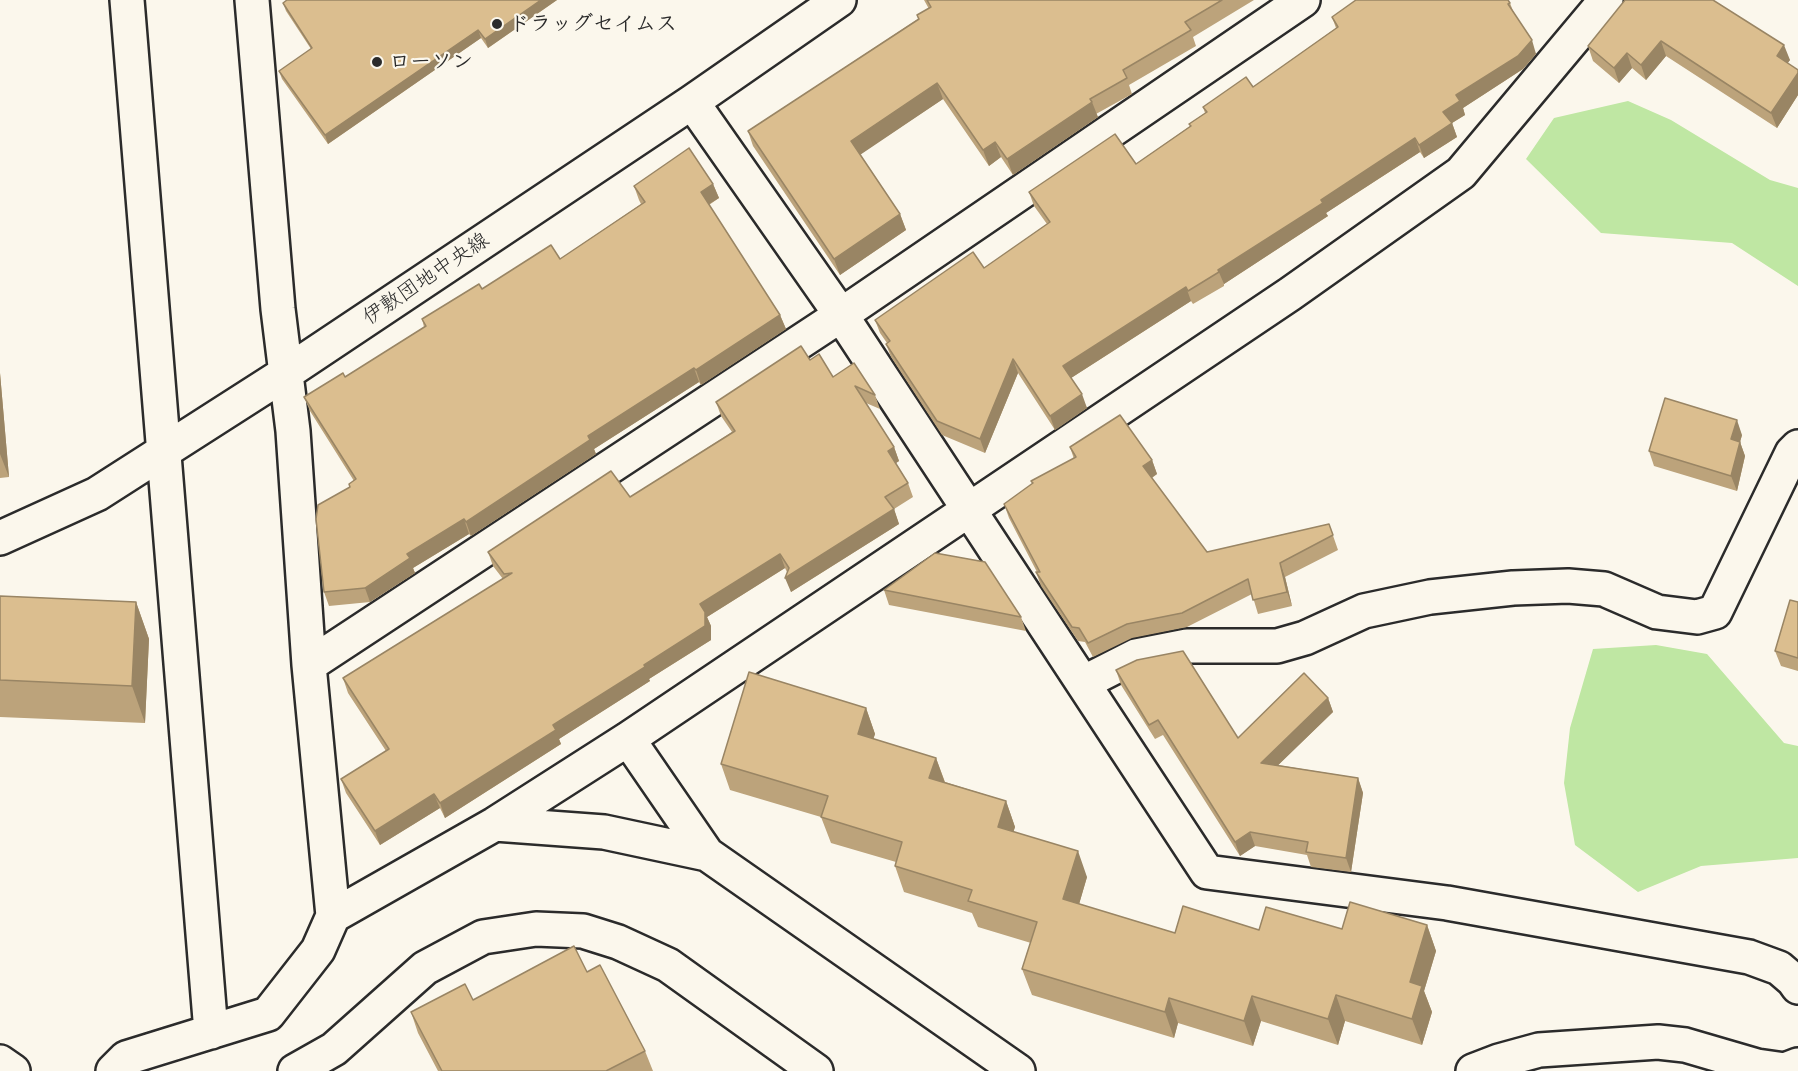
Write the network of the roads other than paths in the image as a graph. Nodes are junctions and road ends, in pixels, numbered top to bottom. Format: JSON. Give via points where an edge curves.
{"nodes":[{"id":1,"x":127,"y":0,"type":"edge"},
{"id":2,"x":252,"y":0,"type":"edge"},
{"id":3,"x":839,"y":0,"type":"edge"},
{"id":4,"x":1303,"y":0,"type":"edge"},
{"id":5,"x":1606,"y":0,"type":"edge"},
{"id":6,"x":692,"y":102,"type":"junction"},
{"id":7,"x":841,"y":315,"type":"junction"},
{"id":8,"x":286,"y":373,"type":"junction"},
{"id":9,"x":1798,"y":447,"type":"edge"},
{"id":10,"x":165,"y":450,"type":"junction"},
{"id":11,"x":969,"y":509,"type":"junction"},
{"id":12,"x":0,"y":538,"type":"edge"},
{"id":13,"x":309,"y":665,"type":"junction"},
{"id":14,"x":1083,"y":683,"type":"junction"},
{"id":15,"x":628,"y":739,"type":"junction"},
{"id":16,"x":495,"y":824,"type":"junction"},
{"id":17,"x":707,"y":854,"type":"junction"},
{"id":18,"x":333,"y":916,"type":"junction"},
{"id":19,"x":1798,"y":987,"type":"edge"},
{"id":20,"x":211,"y":1032,"type":"junction"},
{"id":21,"x":0,"y":1062,"type":"edge"},
{"id":22,"x":1798,"y":1065,"type":"edge"},
{"id":23,"x":13,"y":1071,"type":"edge"},
{"id":24,"x":112,"y":1071,"type":"edge"},
{"id":25,"x":295,"y":1071,"type":"edge"},
{"id":26,"x":816,"y":1071,"type":"edge"},
{"id":27,"x":1018,"y":1071,"type":"edge"},
{"id":28,"x":1473,"y":1071,"type":"edge"}],
"edges":[{"from":1,"to":10,"type":"street"},
{"from":2,"to":8,"type":"street"},
{"from":3,"to":6,"type":"street","name":"伊敷団地中央線"},
{"from":4,"to":7,"type":"street"},
{"from":5,"to":11,"type":"street","via":[[1461,172],[1290,294]]},
{"from":6,"to":7,"type":"street"},
{"from":6,"to":8,"type":"street","name":"伊敷団地中央線"},
{"from":7,"to":11,"type":"street"},
{"from":7,"to":13,"type":"street"},
{"from":8,"to":10,"type":"street","name":"伊敷団地中央線"},
{"from":8,"to":13,"type":"street"},
{"from":9,"to":14,"type":"street","via":[[1715,612],[1697,617],[1657,612],[1604,589],[1568,586],[1442,595],[1364,610],[1305,638],[1277,646],[1187,646],[1136,656]]},
{"from":10,"to":12,"type":"street","name":"伊敷団地中央線","via":[[97,494]]},
{"from":10,"to":20,"type":"street"},
{"from":11,"to":14,"type":"street"},
{"from":11,"to":15,"type":"street"},
{"from":13,"to":18,"type":"street"},
{"from":14,"to":19,"type":"street","via":[[1207,872],[1447,903],[1749,957],[1779,968]]},
{"from":15,"to":16,"type":"street"},
{"from":15,"to":17,"type":"street"},
{"from":16,"to":17,"type":"street","via":[[604,832]]},
{"from":16,"to":18,"type":"street"},
{"from":17,"to":27,"type":"street"},
{"from":18,"to":20,"type":"street","via":[[318,950],[268,1014]]},
{"from":20,"to":24,"type":"street","via":[[126,1058]]},
{"from":21,"to":23,"type":"street"},
{"from":22,"to":28,"type":"street","via":[[1785,1070],[1757,1066],[1685,1045],[1659,1042],[1539,1050]]},
{"from":25,"to":26,"type":"street","via":[[334,1049],[425,968],[483,937],[536,929],[583,931],[668,964]]}]}
